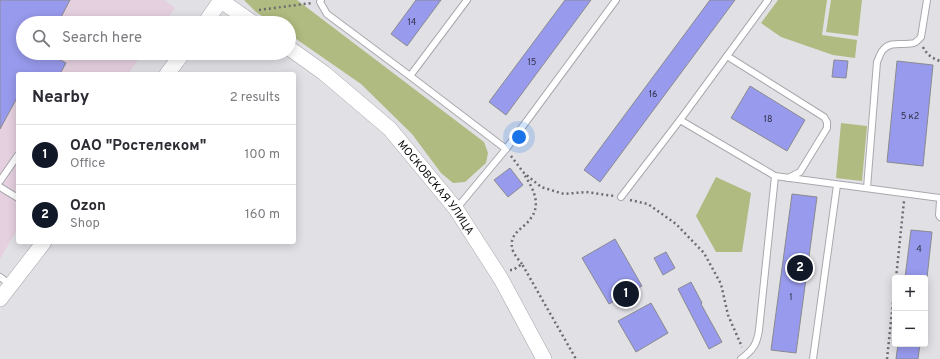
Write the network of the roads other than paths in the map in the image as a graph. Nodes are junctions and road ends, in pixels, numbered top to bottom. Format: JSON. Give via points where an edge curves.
{"nodes":[{"id":1,"x":220,"y":0,"type":"edge"},
{"id":2,"x":467,"y":0,"type":"edge"},
{"id":3,"x":616,"y":0,"type":"edge"},
{"id":4,"x":768,"y":0,"type":"edge"},
{"id":5,"x":927,"y":0,"type":"edge"},
{"id":6,"x":320,"y":1,"type":"edge"},
{"id":7,"x":210,"y":16,"type":"edge"},
{"id":8,"x":256,"y":16,"type":"edge"},
{"id":9,"x":296,"y":53,"type":"edge"},
{"id":10,"x":728,"y":56,"type":"junction"},
{"id":11,"x":178,"y":60,"type":"edge"},
{"id":12,"x":169,"y":72,"type":"edge"},
{"id":13,"x":410,"y":76,"type":"junction"},
{"id":14,"x":680,"y":120,"type":"junction"},
{"id":15,"x":506,"y":150,"type":"junction"},
{"id":16,"x":16,"y":158,"type":"edge"},
{"id":17,"x":775,"y":176,"type":"junction"},
{"id":18,"x":788,"y":178,"type":"junction"},
{"id":19,"x":0,"y":181,"type":"edge"},
{"id":20,"x":836,"y":185,"type":"junction"},
{"id":21,"x":0,"y":187,"type":"edge"},
{"id":22,"x":867,"y":188,"type":"junction"},
{"id":23,"x":16,"y":197,"type":"edge"},
{"id":24,"x":621,"y":197,"type":"road end"},
{"id":25,"x":940,"y":198,"type":"edge"},
{"id":26,"x":940,"y":202,"type":"edge"},
{"id":27,"x":456,"y":210,"type":"junction"},
{"id":28,"x":940,"y":217,"type":"edge"},
{"id":29,"x":42,"y":244,"type":"edge"},
{"id":30,"x":5,"y":281,"type":"edge"},
{"id":31,"x":0,"y":299,"type":"edge"},
{"id":32,"x":744,"y":357,"type":"edge"},
{"id":33,"x":544,"y":359,"type":"edge"},
{"id":34,"x":814,"y":359,"type":"edge"}],
"edges":[{"from":1,"to":7,"type":"street"},
{"from":1,"to":8,"type":"street"},
{"from":2,"to":13,"type":"lane"},
{"from":3,"to":15,"type":"lane"},
{"from":4,"to":10,"type":"lane"},
{"from":5,"to":22,"type":"lane","via":[[922,37],[913,43],[890,45],[883,50],[877,62]]},
{"from":6,"to":13,"type":"lane","via":[[327,14]]},
{"from":9,"to":27,"type":"street","name":"МОСКОВСКАЯ УЛИЦА","via":[[324,73],[390,129]]},
{"from":10,"to":14,"type":"lane"},
{"from":10,"to":18,"type":"lane","via":[[824,117],[827,122],[827,128],[800,172]]},
{"from":11,"to":12,"type":"street"},
{"from":13,"to":15,"type":"lane"},
{"from":14,"to":17,"type":"lane"},
{"from":14,"to":24,"type":"lane"},
{"from":15,"to":27,"type":"lane"},
{"from":16,"to":19,"type":"lane"},
{"from":17,"to":18,"type":"lane"},
{"from":17,"to":32,"type":"lane","via":[[760,330],[754,348]]},
{"from":18,"to":20,"type":"lane"},
{"from":20,"to":22,"type":"lane"},
{"from":20,"to":34,"type":"lane"},
{"from":21,"to":23,"type":"lane"},
{"from":22,"to":25,"type":"lane"},
{"from":26,"to":28,"type":"lane"},
{"from":27,"to":33,"type":"street","name":"МОСКОВСКАЯ УЛИЦА","via":[[501,279]]},
{"from":29,"to":30,"type":"street"},
{"from":30,"to":31,"type":"street"}]}
